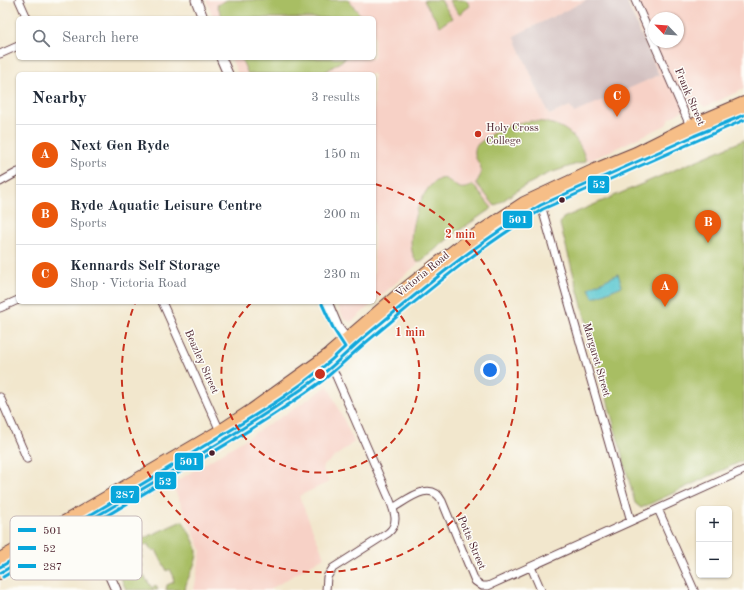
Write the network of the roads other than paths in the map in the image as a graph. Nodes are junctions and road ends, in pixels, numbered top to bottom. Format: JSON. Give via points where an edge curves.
{"nodes":[{"id":1,"x":19,"y":0,"type":"edge"},
{"id":2,"x":196,"y":0,"type":"edge"},
{"id":3,"x":635,"y":0,"type":"edge"},
{"id":4,"x":27,"y":16,"type":"edge"},
{"id":5,"x":203,"y":16,"type":"edge"},
{"id":6,"x":16,"y":47,"type":"edge"},
{"id":7,"x":0,"y":54,"type":"edge"},
{"id":8,"x":222,"y":60,"type":"edge"},
{"id":9,"x":227,"y":72,"type":"edge"},
{"id":10,"x":744,"y":103,"type":"edge"},
{"id":11,"x":744,"y":115,"type":"edge"},
{"id":12,"x":692,"y":131,"type":"junction"},
{"id":13,"x":16,"y":173,"type":"edge"},
{"id":14,"x":0,"y":182,"type":"edge"},
{"id":15,"x":541,"y":205,"type":"junction"},
{"id":16,"x":16,"y":301,"type":"edge"},
{"id":17,"x":163,"y":304,"type":"edge"},
{"id":18,"x":328,"y":304,"type":"edge"},
{"id":19,"x":0,"y":308,"type":"edge"},
{"id":20,"x":349,"y":343,"type":"junction"},
{"id":21,"x":331,"y":368,"type":"junction"},
{"id":22,"x":0,"y":397,"type":"edge"},
{"id":23,"x":220,"y":431,"type":"junction"},
{"id":24,"x":27,"y":459,"type":"dead end"},
{"id":25,"x":744,"y":470,"type":"edge"},
{"id":26,"x":393,"y":508,"type":"junction"},
{"id":27,"x":658,"y":509,"type":"junction"},
{"id":28,"x":87,"y":516,"type":"edge"},
{"id":29,"x":88,"y":516,"type":"edge"},
{"id":30,"x":631,"y":521,"type":"junction"},
{"id":31,"x":10,"y":554,"type":"edge"},
{"id":32,"x":0,"y":559,"type":"edge"},
{"id":33,"x":10,"y":566,"type":"edge"},
{"id":34,"x":532,"y":567,"type":"junction"},
{"id":35,"x":0,"y":573,"type":"edge"},
{"id":36,"x":112,"y":580,"type":"edge"},
{"id":37,"x":116,"y":590,"type":"edge"},
{"id":38,"x":326,"y":590,"type":"edge"},
{"id":39,"x":541,"y":590,"type":"edge"},
{"id":40,"x":694,"y":590,"type":"edge"}],
"edges":[{"from":1,"to":4,"type":"street"},
{"from":2,"to":5,"type":"street"},
{"from":3,"to":12,"type":"street","name":"Frank Street"},
{"from":6,"to":7,"type":"street"},
{"from":8,"to":9,"type":"street"},
{"from":10,"to":12,"type":"highway","name":"Victoria Road"},
{"from":11,"to":12,"type":"highway","name":"Victoria Road"},
{"from":12,"to":15,"type":"highway","name":"Victoria Road"},
{"from":12,"to":20,"type":"highway","name":"Victoria Road","via":[[597,169],[524,203],[457,248]]},
{"from":13,"to":14,"type":"street"},
{"from":15,"to":20,"type":"highway","name":"Victoria Road","via":[[517,218],[474,248]]},
{"from":15,"to":30,"type":"street","name":"Margaret Street"},
{"from":16,"to":19,"type":"street"},
{"from":17,"to":23,"type":"street","name":"Beazley Street"},
{"from":18,"to":20,"type":"street","via":[[338,328]]},
{"from":20,"to":21,"type":"highway","name":"Victoria Road"},
{"from":20,"to":23,"type":"highway","name":"Victoria Road"},
{"from":21,"to":26,"type":"street"},
{"from":21,"to":29,"type":"highway","name":"Victoria Road","via":[[280,406],[226,440]]},
{"from":22,"to":24,"type":"street"},
{"from":23,"to":28,"type":"highway","name":"Victoria Road"},
{"from":25,"to":27,"type":"street","name":"Potts Street"},
{"from":26,"to":34,"type":"street","name":"Potts Street","via":[[422,492],[429,491],[438,495],[476,581],[482,586],[492,585]]},
{"from":26,"to":38,"type":"street","via":[[396,518],[393,528],[333,568],[327,577]]},
{"from":27,"to":30,"type":"street","name":"Potts Street"},
{"from":27,"to":40,"type":"street"},
{"from":30,"to":34,"type":"street","name":"Potts Street"},
{"from":31,"to":32,"type":"highway","name":"Victoria Road"},
{"from":33,"to":35,"type":"highway","name":"Victoria Road"},
{"from":34,"to":39,"type":"street"},
{"from":36,"to":37,"type":"street"}]}
